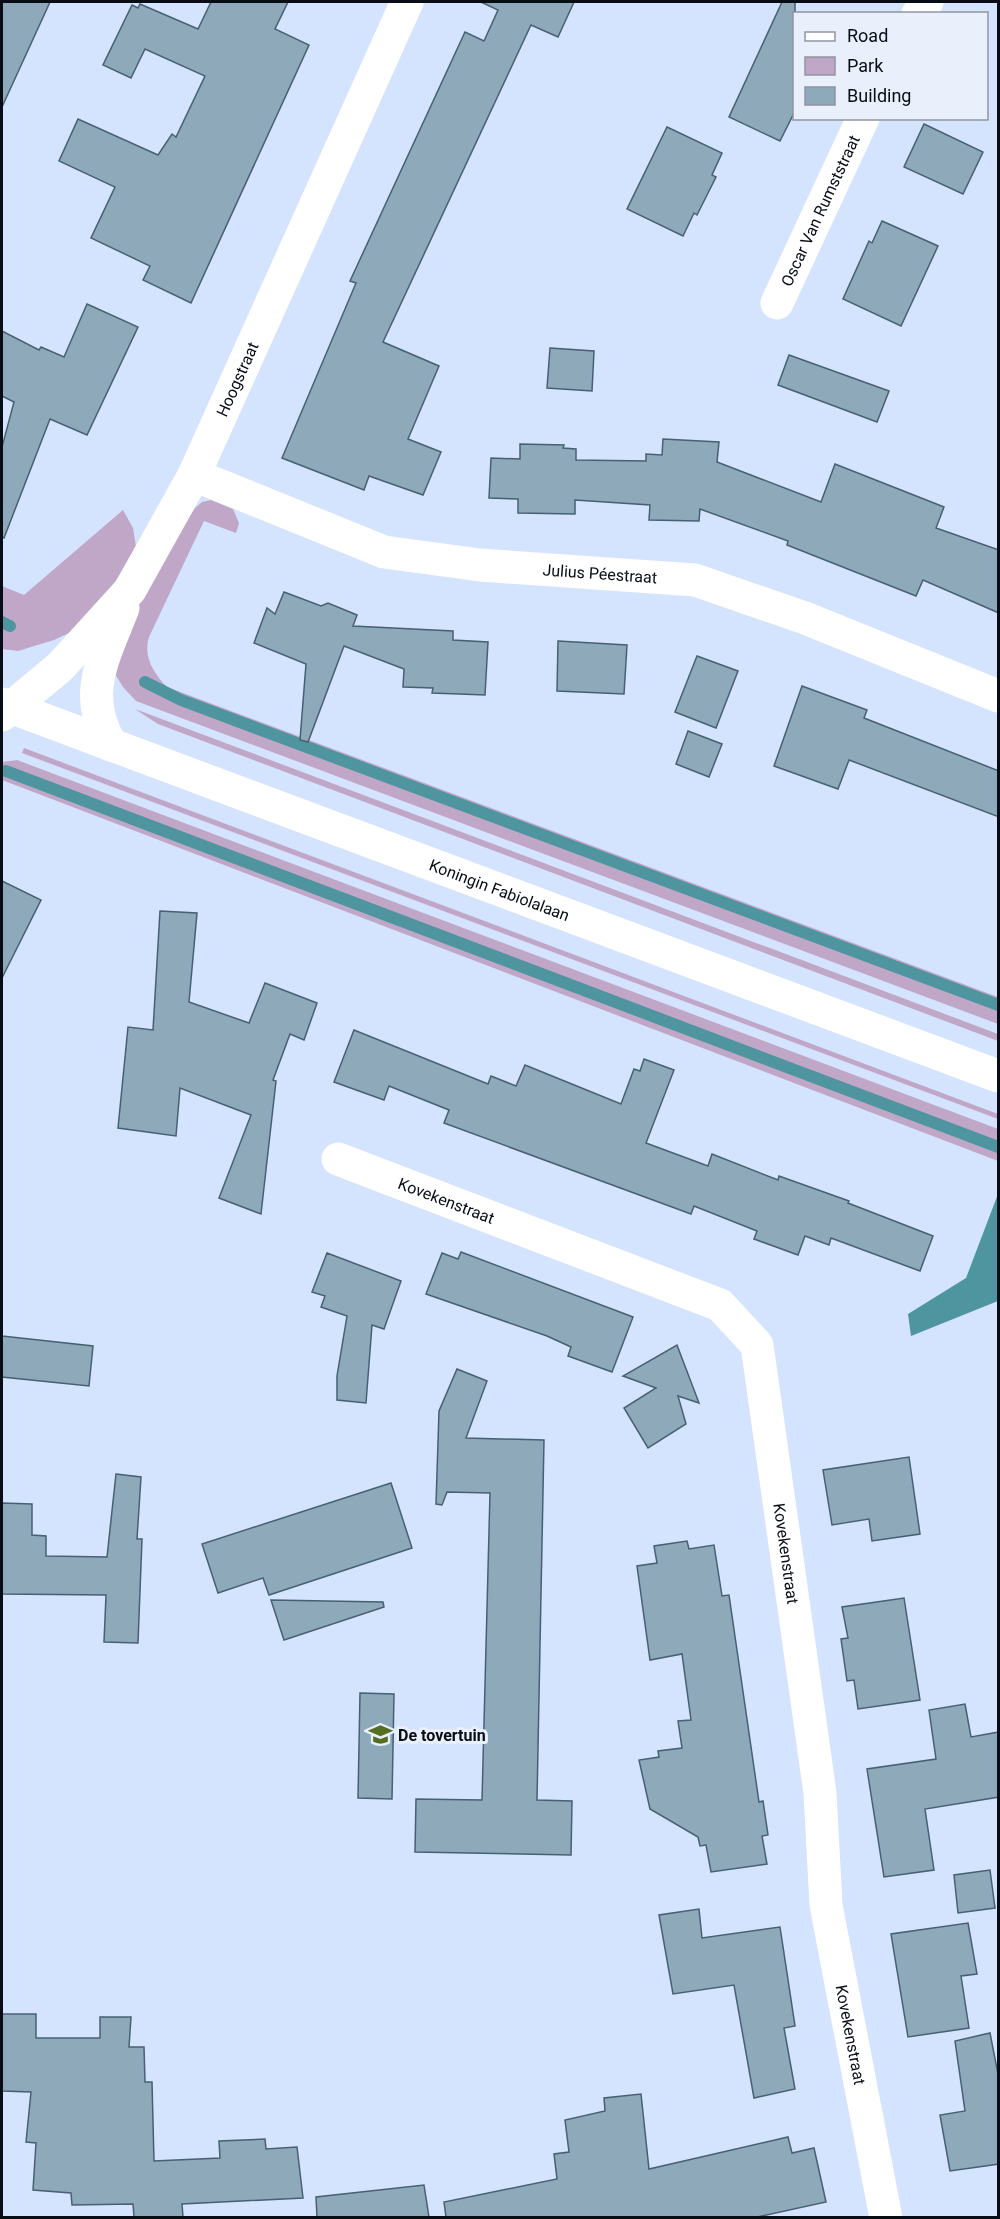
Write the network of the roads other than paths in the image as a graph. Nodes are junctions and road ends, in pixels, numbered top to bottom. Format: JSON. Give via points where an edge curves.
{"nodes":[{"id":1,"x":407,"y":2,"type":"edge"},
{"id":2,"x":862,"y":120,"type":"edge"},
{"id":3,"x":777,"y":303,"type":"dead end"},
{"id":4,"x":194,"y":475,"type":"junction"},
{"id":5,"x":130,"y":590,"type":"junction"},
{"id":6,"x":999,"y":696,"type":"edge"},
{"id":7,"x":4,"y":709,"type":"edge"},
{"id":8,"x":111,"y":745,"type":"junction"},
{"id":9,"x":999,"y":1076,"type":"edge"},
{"id":10,"x":338,"y":1159,"type":"dead end"},
{"id":11,"x":886,"y":2217,"type":"edge"}],
"edges":[{"from":1,"to":4,"type":"street","name":"Hoogstraat"},
{"from":2,"to":3,"type":"street","name":"Oscar Van Rumststraat"},
{"from":4,"to":5,"type":"street","name":"Hoogstraat"},
{"from":4,"to":6,"type":"street","name":"Julius Péestraat","via":[[384,552],[480,566],[695,580],[805,618]]},
{"from":5,"to":7,"type":"street","name":"Hoogstraat","via":[[60,667]]},
{"from":5,"to":8,"type":"street","via":[[96,690],[99,725]]},
{"from":7,"to":8,"type":"street","name":"Koningin Fabiolalaan"},
{"from":8,"to":9,"type":"street","name":"Koningin Fabiolalaan"},
{"from":10,"to":11,"type":"street","name":"Kovekenstraat","via":[[720,1305],[757,1345],[820,1793],[826,1905]]}]}
